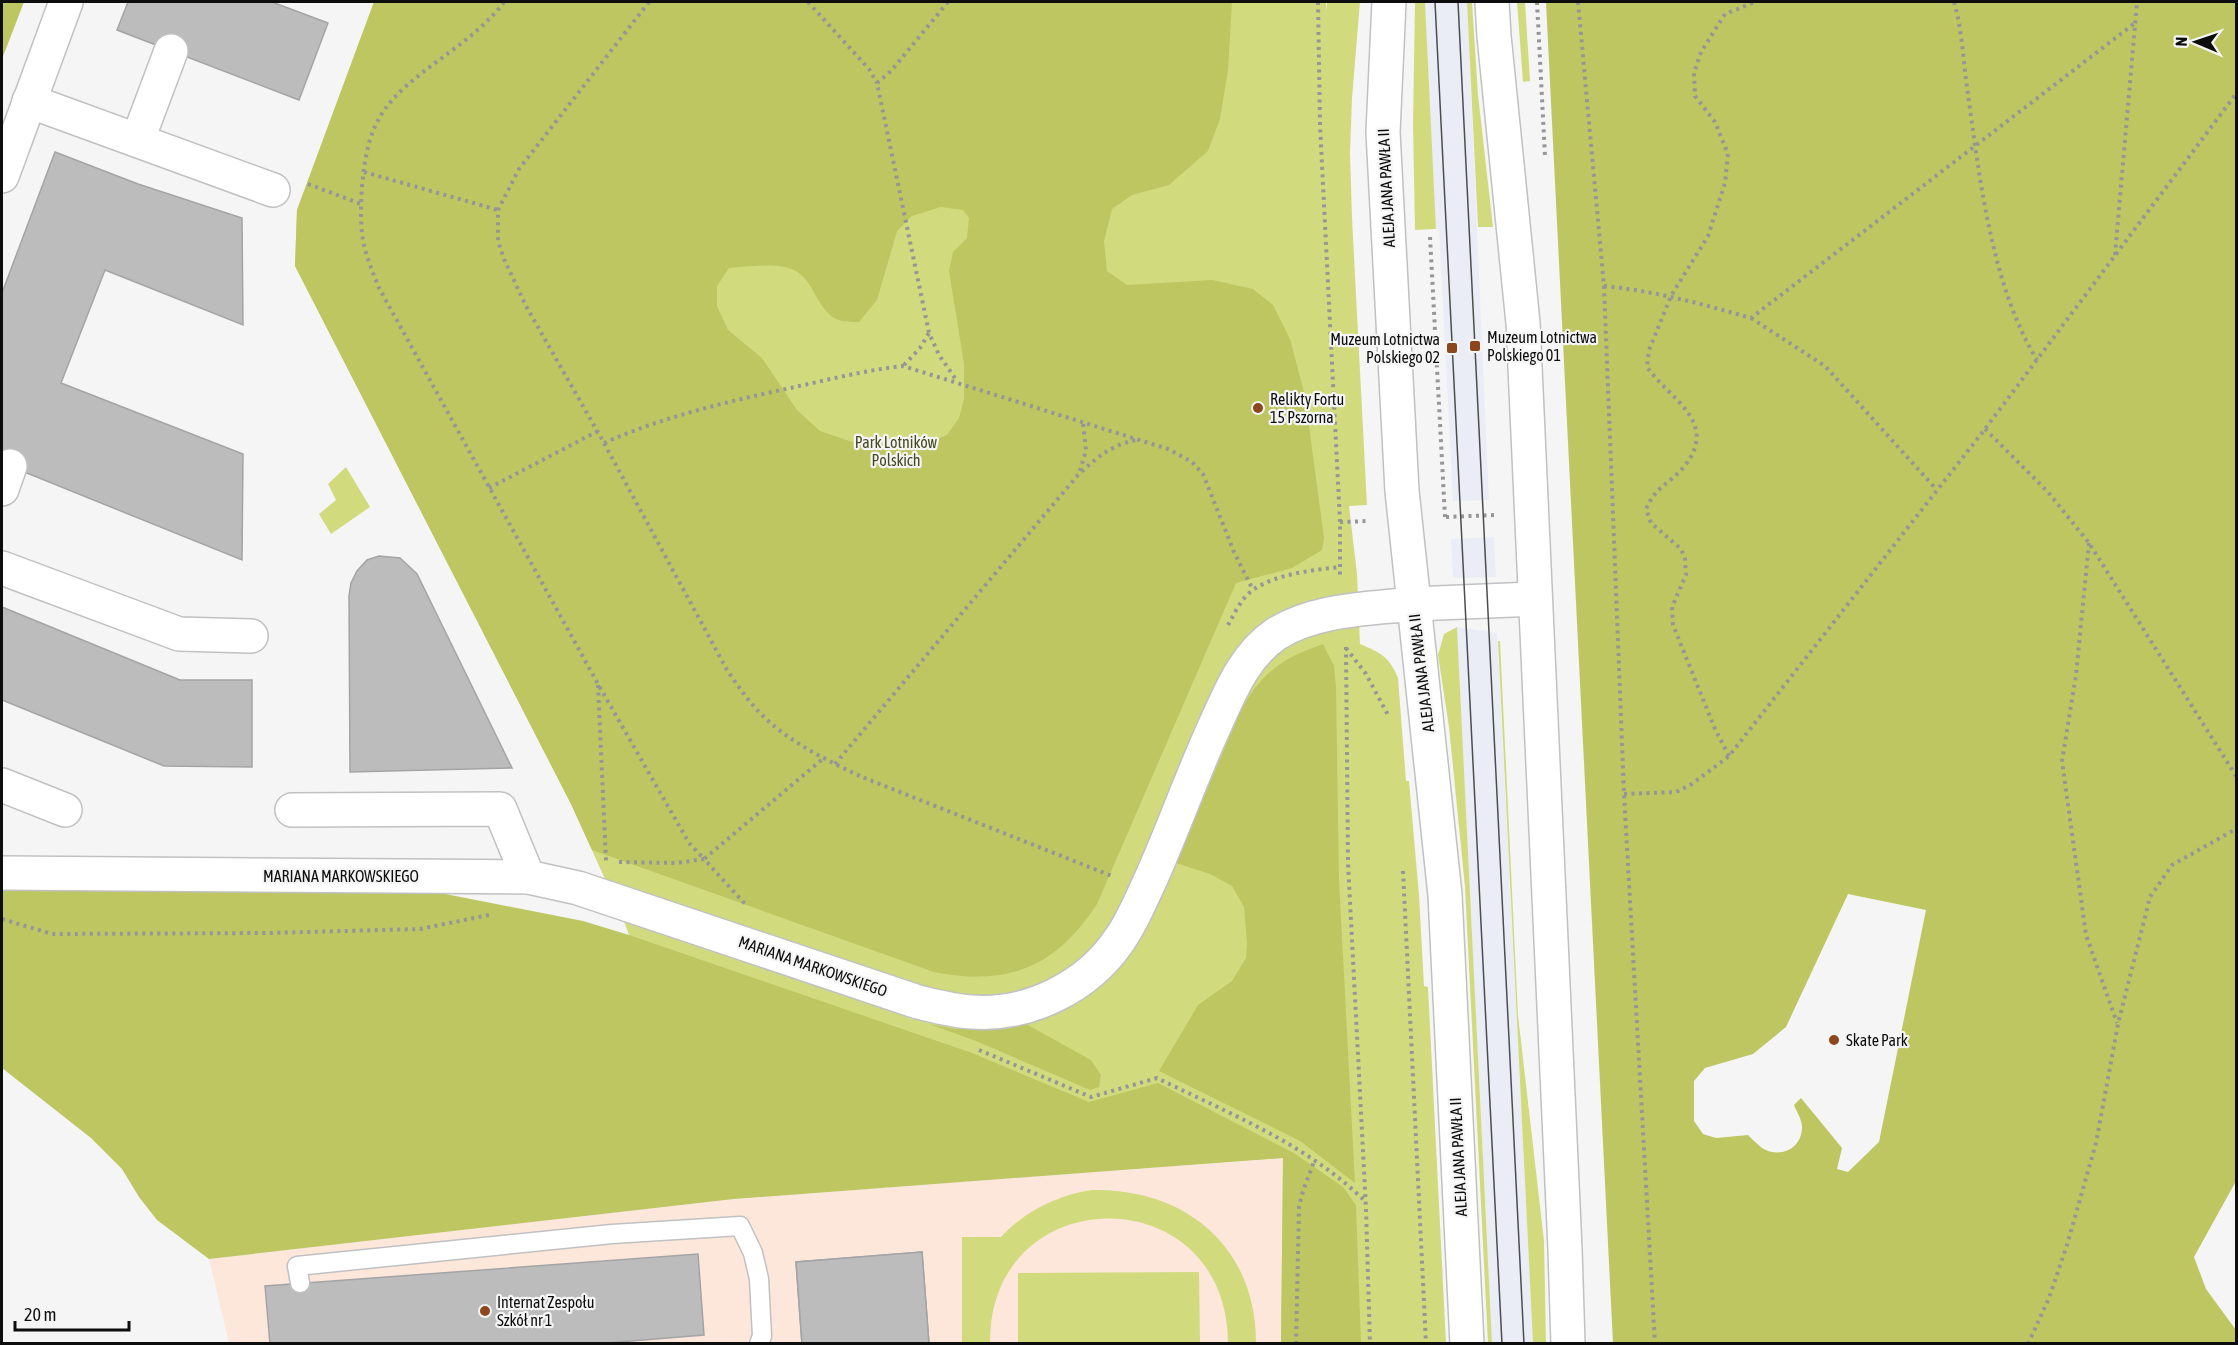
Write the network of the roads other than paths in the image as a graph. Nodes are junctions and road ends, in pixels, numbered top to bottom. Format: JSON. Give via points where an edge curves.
{"nodes":[{"id":1,"x":66,"y":2,"type":"edge"},
{"id":2,"x":1389,"y":2,"type":"edge"},
{"id":3,"x":1492,"y":2,"type":"edge"},
{"id":4,"x":171,"y":51,"type":"dead end"},
{"id":5,"x":29,"y":101,"type":"junction"},
{"id":6,"x":138,"y":139,"type":"junction"},
{"id":7,"x":2,"y":176,"type":"edge"},
{"id":8,"x":273,"y":190,"type":"dead end"},
{"id":9,"x":2,"y":568,"type":"edge"},
{"id":10,"x":1535,"y":599,"type":"junction"},
{"id":11,"x":1413,"y":604,"type":"junction"},
{"id":12,"x":251,"y":636,"type":"dead end"},
{"id":13,"x":2,"y":785,"type":"edge"},
{"id":14,"x":65,"y":810,"type":"dead end"},
{"id":15,"x":292,"y":810,"type":"dead end"},
{"id":16,"x":2,"y":873,"type":"edge"},
{"id":17,"x":528,"y":877,"type":"junction"},
{"id":18,"x":300,"y":1283,"type":"dead end"},
{"id":19,"x":759,"y":1344,"type":"edge"},
{"id":20,"x":1467,"y":1344,"type":"edge"},
{"id":21,"x":1568,"y":1344,"type":"edge"}],
"edges":[{"from":1,"to":5,"type":"street"},
{"from":2,"to":11,"type":"street","name":"ALEJA JANA PAWŁA II","via":[[1383,132],[1402,491]]},
{"from":3,"to":10,"type":"street","via":[[1524,323]]},
{"from":4,"to":6,"type":"street"},
{"from":5,"to":6,"type":"street"},
{"from":5,"to":7,"type":"street"},
{"from":6,"to":8,"type":"street"},
{"from":9,"to":12,"type":"street","via":[[178,634]]},
{"from":10,"to":11,"type":"street","name":"MARIANA MARKOWSKIEGO"},
{"from":10,"to":21,"type":"street"},
{"from":11,"to":17,"type":"street","name":"MARIANA MARKOWSKIEGO","via":[[1307,620],[1275,635],[1258,649],[1238,676],[1159,861],[1120,940],[1079,982],[1042,1001],[1002,1011],[972,1012],[918,1002],[578,888]]},
{"from":11,"to":20,"type":"street","name":"ALEJA JANA PAWŁA II","via":[[1445,896]]},
{"from":13,"to":14,"type":"street"},
{"from":15,"to":17,"type":"street","via":[[500,809]]},
{"from":16,"to":17,"type":"street","name":"MARIANA MARKOWSKIEGO"},
{"from":18,"to":19,"type":"lane","via":[[297,1266],[612,1234],[740,1226],[753,1253],[759,1279]]}]}
